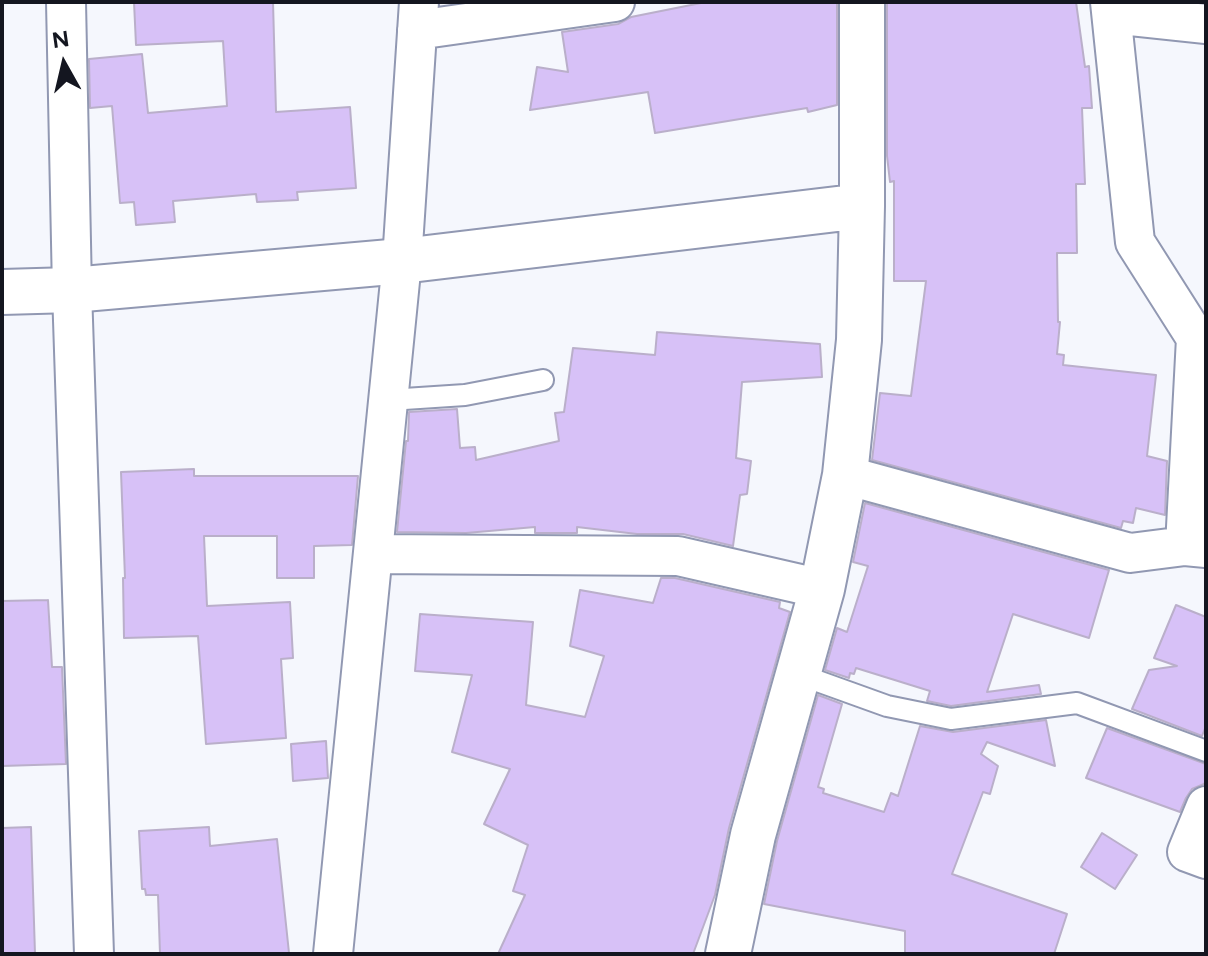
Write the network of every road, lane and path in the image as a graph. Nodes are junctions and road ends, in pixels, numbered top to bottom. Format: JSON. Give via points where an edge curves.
{"nodes":[{"id":1,"x":66,"y":2,"type":"edge"},
{"id":2,"x":615,"y":2,"type":"edge"},
{"id":3,"x":862,"y":2,"type":"edge"},
{"id":4,"x":1111,"y":8,"type":"edge"},
{"id":5,"x":418,"y":16,"type":"edge"},
{"id":6,"x":1206,"y":24,"type":"edge"},
{"id":7,"x":862,"y":206,"type":"junction"},
{"id":8,"x":402,"y":261,"type":"junction"},
{"id":9,"x":72,"y":290,"type":"junction"},
{"id":10,"x":2,"y":292,"type":"edge"},
{"id":11,"x":543,"y":380,"type":"dead end"},
{"id":12,"x":389,"y":400,"type":"junction"},
{"id":13,"x":845,"y":475,"type":"junction"},
{"id":14,"x":1195,"y":547,"type":"edge"},
{"id":15,"x":373,"y":554,"type":"junction"},
{"id":16,"x":822,"y":589,"type":"junction"},
{"id":17,"x":798,"y":674,"type":"junction"},
{"id":18,"x":1206,"y":751,"type":"edge"},
{"id":19,"x":1206,"y":806,"type":"edge"},
{"id":20,"x":1206,"y":859,"type":"edge"},
{"id":21,"x":94,"y":954,"type":"edge"},
{"id":22,"x":333,"y":954,"type":"edge"},
{"id":23,"x":728,"y":954,"type":"edge"}],
"edges":[{"from":1,"to":9,"type":"street"},
{"from":2,"to":5,"type":"street"},
{"from":3,"to":7,"type":"street"},
{"from":4,"to":6,"type":"street"},
{"from":4,"to":14,"type":"street","via":[[1135,242],[1196,338]]},
{"from":5,"to":8,"type":"street"},
{"from":7,"to":8,"type":"street"},
{"from":7,"to":13,"type":"street","via":[[859,340]]},
{"from":8,"to":9,"type":"street"},
{"from":8,"to":12,"type":"street"},
{"from":9,"to":10,"type":"street"},
{"from":9,"to":21,"type":"street"},
{"from":11,"to":12,"type":"lane","via":[[465,395]]},
{"from":12,"to":15,"type":"street"},
{"from":13,"to":14,"type":"street","via":[[1130,553]]},
{"from":13,"to":16,"type":"street"},
{"from":15,"to":16,"type":"street","via":[[678,556]]},
{"from":15,"to":22,"type":"street"},
{"from":16,"to":17,"type":"street"},
{"from":17,"to":18,"type":"lane","via":[[887,706],[951,719],[1077,703]]},
{"from":17,"to":23,"type":"street","via":[[753,835]]},
{"from":19,"to":20,"type":"street","via":[[1187,852]]}]}
